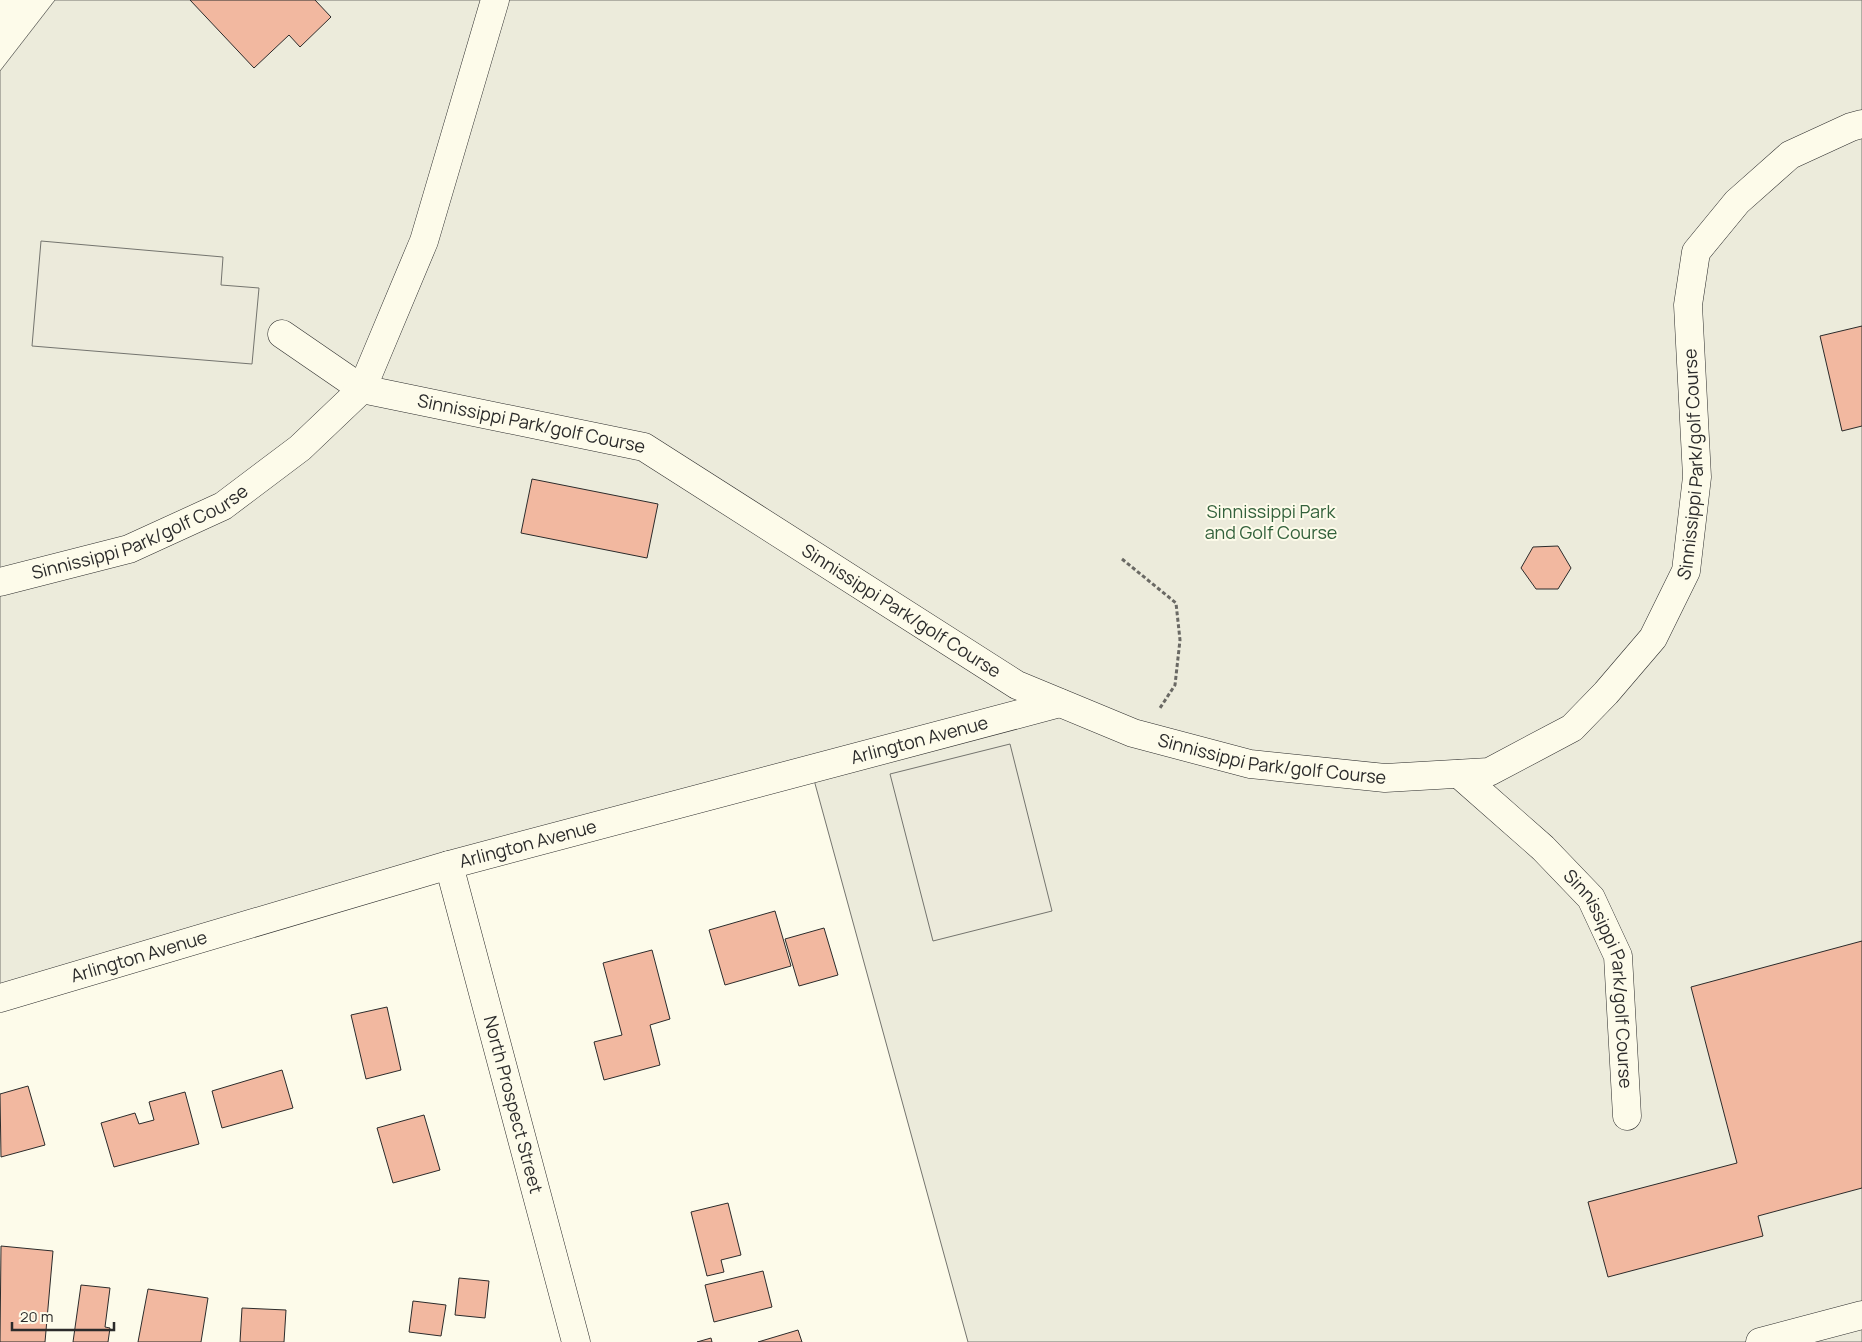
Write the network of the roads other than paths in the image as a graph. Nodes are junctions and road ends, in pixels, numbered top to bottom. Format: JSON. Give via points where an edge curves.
{"nodes":[{"id":1,"x":495,"y":0,"type":"edge"},
{"id":2,"x":1862,"y":124,"type":"edge"},
{"id":3,"x":282,"y":334,"type":"dead end"},
{"id":4,"x":362,"y":389,"type":"junction"},
{"id":5,"x":0,"y":582,"type":"edge"},
{"id":6,"x":1060,"y":703,"type":"junction"},
{"id":7,"x":1459,"y":774,"type":"junction"},
{"id":8,"x":449,"y":865,"type":"junction"},
{"id":9,"x":0,"y":998,"type":"edge"},
{"id":10,"x":1627,"y":1116,"type":"dead end"},
{"id":11,"x":1862,"y":1315,"type":"edge"},
{"id":12,"x":576,"y":1342,"type":"edge"},
{"id":13,"x":1760,"y":1342,"type":"edge"}],
"edges":[{"from":1,"to":4,"type":"street","name":"Sinnissippi Park/golf Course","via":[[424,241]]},
{"from":2,"to":7,"type":"street","name":"Sinnissippi Park/golf Course","via":[[1790,155],[1737,202],[1696,252],[1688,305],[1698,477],[1686,571],[1653,638],[1572,728],[1489,772]]},
{"from":3,"to":4,"type":"street"},
{"from":4,"to":5,"type":"street","name":"Sinnissippi Park/golf Course","via":[[300,448],[223,506],[129,549]]},
{"from":4,"to":6,"type":"street","name":"Sinnissippi Park/golf Course","via":[[644,447],[1018,685]]},
{"from":6,"to":7,"type":"street","name":"Sinnissippi Park/golf Course","via":[[1143,736],[1250,764],[1385,778]]},
{"from":6,"to":8,"type":"street","name":"Arlington Avenue"},
{"from":7,"to":10,"type":"street","name":"Sinnissippi Park/golf Course","via":[[1543,848],[1591,898],[1618,956]]},
{"from":8,"to":9,"type":"street","name":"Arlington Avenue"},
{"from":8,"to":12,"type":"street","name":"North Prospect Street"},
{"from":11,"to":13,"type":"street"}]}
